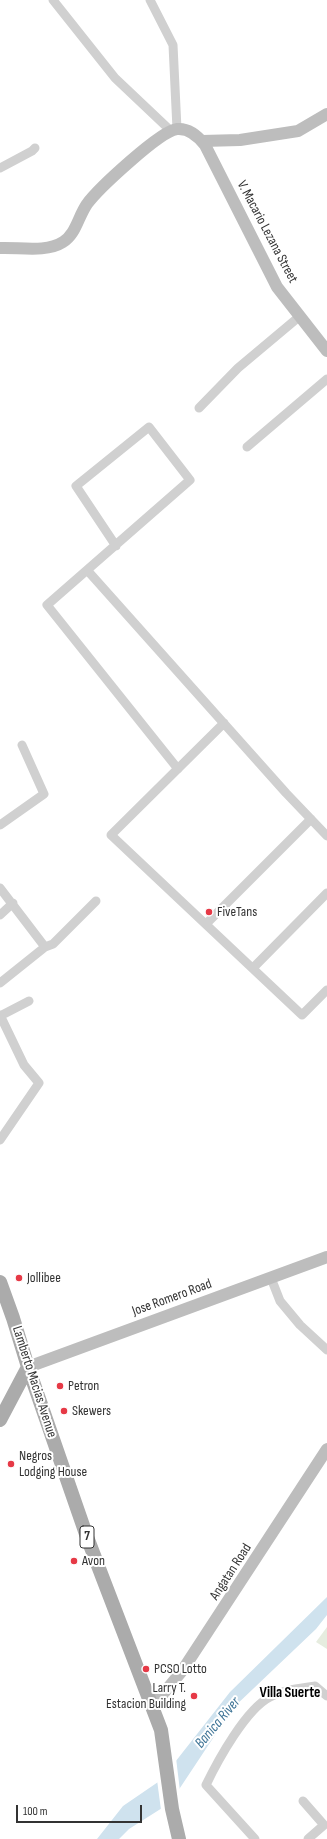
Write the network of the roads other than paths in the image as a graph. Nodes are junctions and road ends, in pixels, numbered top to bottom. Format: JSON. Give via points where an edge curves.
{"nodes":[{"id":1,"x":53,"y":0,"type":"edge"},
{"id":2,"x":150,"y":0,"type":"edge"},
{"id":3,"x":327,"y":114,"type":"edge"},
{"id":4,"x":174,"y":130,"type":"junction"},
{"id":5,"x":202,"y":141,"type":"junction"},
{"id":6,"x":35,"y":148,"type":"dead end"},
{"id":7,"x":0,"y":168,"type":"edge"},
{"id":8,"x":0,"y":248,"type":"edge"},
{"id":9,"x":300,"y":316,"type":"junction"},
{"id":10,"x":327,"y":351,"type":"edge"},
{"id":11,"x":327,"y":379,"type":"edge"},
{"id":12,"x":199,"y":408,"type":"dead end"},
{"id":13,"x":247,"y":447,"type":"dead end"},
{"id":14,"x":116,"y":546,"type":"junction"},
{"id":15,"x":87,"y":570,"type":"junction"},
{"id":16,"x":224,"y":723,"type":"junction"},
{"id":17,"x":22,"y":745,"type":"dead end"},
{"id":18,"x":178,"y":769,"type":"junction"},
{"id":19,"x":311,"y":819,"type":"junction"},
{"id":20,"x":0,"y":825,"type":"edge"},
{"id":21,"x":327,"y":836,"type":"edge"},
{"id":22,"x":0,"y":888,"type":"edge"},
{"id":23,"x":327,"y":893,"type":"edge"},
{"id":24,"x":96,"y":902,"type":"dead end"},
{"id":25,"x":13,"y":903,"type":"junction"},
{"id":26,"x":0,"y":915,"type":"edge"},
{"id":27,"x":206,"y":923,"type":"junction"},
{"id":28,"x":45,"y":947,"type":"junction"},
{"id":29,"x":253,"y":968,"type":"junction"},
{"id":30,"x":0,"y":983,"type":"edge"},
{"id":31,"x":327,"y":990,"type":"edge"},
{"id":32,"x":28,"y":1001,"type":"dead end"},
{"id":33,"x":0,"y":1016,"type":"edge"},
{"id":34,"x":0,"y":1140,"type":"edge"},
{"id":35,"x":327,"y":1257,"type":"edge"},
{"id":36,"x":272,"y":1278,"type":"junction"},
{"id":37,"x":0,"y":1282,"type":"edge"},
{"id":38,"x":327,"y":1350,"type":"edge"},
{"id":39,"x":28,"y":1366,"type":"junction"},
{"id":40,"x":0,"y":1420,"type":"edge"},
{"id":41,"x":327,"y":1449,"type":"edge"},
{"id":42,"x":327,"y":1696,"type":"edge"},
{"id":43,"x":153,"y":1706,"type":"junction"},
{"id":44,"x":303,"y":1801,"type":"dead end"},
{"id":45,"x":179,"y":1839,"type":"edge"},
{"id":46,"x":255,"y":1839,"type":"edge"},
{"id":47,"x":308,"y":1839,"type":"edge"}],
"edges":[{"from":1,"to":4,"type":"street","via":[[115,78]]},
{"from":2,"to":4,"type":"street","via":[[173,45]]},
{"from":3,"to":5,"type":"street","via":[[298,131],[240,140]]},
{"from":4,"to":5,"type":"street","via":[[189,131]]},
{"from":4,"to":8,"type":"street","via":[[127,164],[93,197],[73,232],[63,242],[40,248]]},
{"from":5,"to":9,"type":"street","name":"V. Macario Lezana Street","via":[[277,287]]},
{"from":6,"to":7,"type":"street"},
{"from":9,"to":10,"type":"street","name":"V. Macario Lezana Street"},
{"from":9,"to":12,"type":"street","via":[[238,368]]},
{"from":11,"to":13,"type":"street"},
{"from":14,"to":14,"type":"street","via":[[76,486],[149,427],[190,480]]},
{"from":14,"to":15,"type":"street"},
{"from":15,"to":16,"type":"street"},
{"from":15,"to":18,"type":"street","via":[[47,605]]},
{"from":16,"to":18,"type":"street"},
{"from":16,"to":19,"type":"street"},
{"from":17,"to":20,"type":"street","via":[[44,794]]},
{"from":18,"to":27,"type":"street","via":[[111,835]]},
{"from":19,"to":21,"type":"street"},
{"from":19,"to":27,"type":"street"},
{"from":22,"to":25,"type":"street"},
{"from":23,"to":29,"type":"street"},
{"from":24,"to":28,"type":"street","via":[[53,944]]},
{"from":25,"to":26,"type":"street"},
{"from":25,"to":28,"type":"street"},
{"from":27,"to":29,"type":"street"},
{"from":28,"to":30,"type":"street"},
{"from":29,"to":31,"type":"street","via":[[302,1015]]},
{"from":32,"to":33,"type":"street"},
{"from":33,"to":34,"type":"street","via":[[24,1065],[39,1083]]},
{"from":35,"to":36,"type":"street","name":"Jose Romero Road"},
{"from":36,"to":38,"type":"street","via":[[280,1301],[300,1325]]},
{"from":36,"to":39,"type":"street","name":"Jose Romero Road"},
{"from":37,"to":39,"type":"main road","name":"Lamberto Macias Avenue","number":"7"},
{"from":39,"to":40,"type":"main road"},
{"from":39,"to":43,"type":"main road","name":"Lamberto Macias Avenue","number":"7","via":[[87,1537]]},
{"from":41,"to":43,"type":"street","name":"Angatan Road","via":[[191,1658]]},
{"from":42,"to":46,"type":"street","via":[[315,1686],[269,1697],[252,1712],[215,1766],[206,1785]]},
{"from":43,"to":45,"type":"main road","number":"7","via":[[161,1730],[172,1809]]},
{"from":44,"to":47,"type":"street","via":[[324,1825]]}]}
